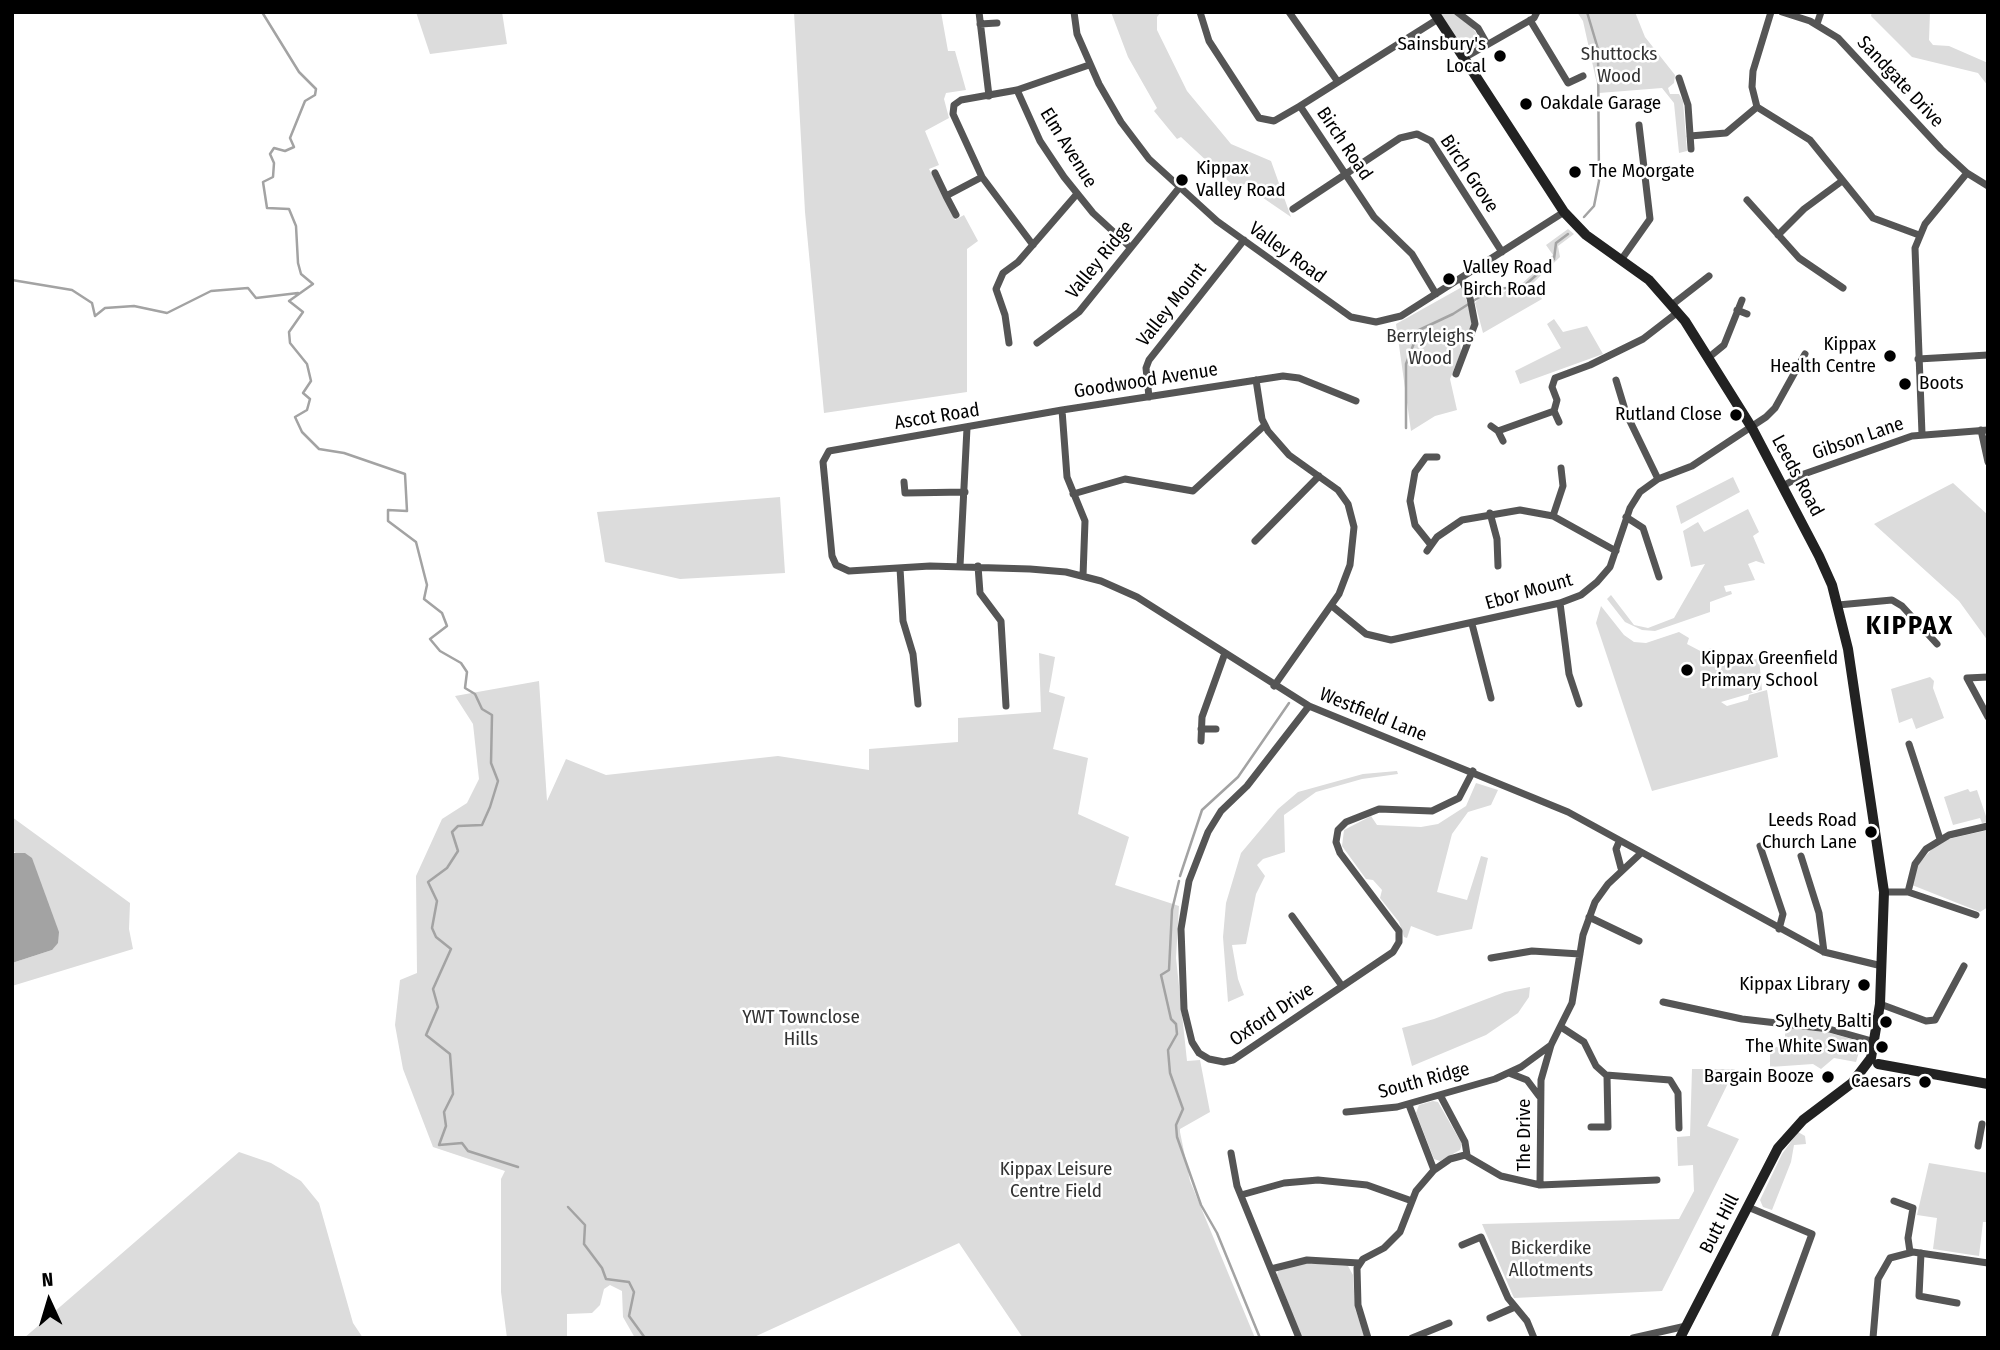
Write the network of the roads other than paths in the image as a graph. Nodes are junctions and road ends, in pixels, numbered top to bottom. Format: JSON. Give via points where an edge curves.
{"nodes":[{"id":1,"x":979,"y":12,"type":"edge"},
{"id":2,"x":1074,"y":12,"type":"edge"},
{"id":3,"x":1200,"y":12,"type":"edge"},
{"id":4,"x":1289,"y":12,"type":"edge"},
{"id":5,"x":1457,"y":12,"type":"edge"},
{"id":6,"x":1537,"y":12,"type":"edge"},
{"id":7,"x":1771,"y":12,"type":"edge"},
{"id":8,"x":1782,"y":12,"type":"edge"},
{"id":9,"x":1821,"y":12,"type":"edge"},
{"id":10,"x":1436,"y":15,"type":"edge"},
{"id":11,"x":1530,"y":20,"type":"junction"},
{"id":12,"x":997,"y":23,"type":"dead end"},
{"id":13,"x":980,"y":24,"type":"junction"},
{"id":14,"x":1817,"y":24,"type":"junction"},
{"id":15,"x":1487,"y":44,"type":"junction"},
{"id":16,"x":1464,"y":58,"type":"junction"},
{"id":17,"x":1089,"y":65,"type":"junction"},
{"id":18,"x":1583,"y":76,"type":"dead end"},
{"id":19,"x":1679,"y":78,"type":"dead end"},
{"id":20,"x":1338,"y":82,"type":"junction"},
{"id":21,"x":1017,"y":90,"type":"junction"},
{"id":22,"x":989,"y":96,"type":"junction"},
{"id":23,"x":1300,"y":106,"type":"junction"},
{"id":24,"x":1758,"y":107,"type":"junction"},
{"id":25,"x":1639,"y":125,"type":"dead end"},
{"id":26,"x":1690,"y":136,"type":"junction"},
{"id":27,"x":1691,"y":149,"type":"dead end"},
{"id":28,"x":934,"y":173,"type":"dead end"},
{"id":29,"x":1345,"y":173,"type":"junction"},
{"id":30,"x":1967,"y":173,"type":"junction"},
{"id":31,"x":982,"y":177,"type":"junction"},
{"id":32,"x":1842,"y":181,"type":"junction"},
{"id":33,"x":1988,"y":186,"type":"edge"},
{"id":34,"x":1178,"y":188,"type":"junction"},
{"id":35,"x":1076,"y":195,"type":"junction"},
{"id":36,"x":946,"y":196,"type":"junction"},
{"id":37,"x":1747,"y":200,"type":"dead end"},
{"id":38,"x":1293,"y":209,"type":"dead end"},
{"id":39,"x":1564,"y":212,"type":"junction"},
{"id":40,"x":956,"y":215,"type":"dead end"},
{"id":41,"x":1778,"y":235,"type":"junction"},
{"id":42,"x":1919,"y":235,"type":"junction"},
{"id":43,"x":1244,"y":240,"type":"junction"},
{"id":44,"x":1033,"y":245,"type":"junction"},
{"id":45,"x":1130,"y":247,"type":"junction"},
{"id":46,"x":1502,"y":251,"type":"junction"},
{"id":47,"x":1621,"y":260,"type":"junction"},
{"id":48,"x":1709,"y":276,"type":"dead end"},
{"id":49,"x":1461,"y":278,"type":"junction"},
{"id":50,"x":1843,"y":288,"type":"dead end"},
{"id":51,"x":1436,"y":294,"type":"junction"},
{"id":52,"x":1742,"y":300,"type":"dead end"},
{"id":53,"x":1676,"y":308,"type":"junction"},
{"id":54,"x":1737,"y":310,"type":"junction"},
{"id":55,"x":1747,"y":314,"type":"dead end"},
{"id":56,"x":1009,"y":343,"type":"dead end"},
{"id":57,"x":1037,"y":343,"type":"dead end"},
{"id":58,"x":1805,"y":354,"type":"dead end"},
{"id":59,"x":1988,"y":355,"type":"edge"},
{"id":60,"x":1708,"y":358,"type":"junction"},
{"id":61,"x":1919,"y":359,"type":"junction"},
{"id":62,"x":1456,"y":374,"type":"dead end"},
{"id":63,"x":1256,"y":380,"type":"junction"},
{"id":64,"x":1616,"y":380,"type":"dead end"},
{"id":65,"x":1149,"y":397,"type":"junction"},
{"id":66,"x":1356,"y":401,"type":"dead end"},
{"id":67,"x":1062,"y":410,"type":"junction"},
{"id":68,"x":1554,"y":411,"type":"junction"},
{"id":69,"x":1559,"y":422,"type":"dead end"},
{"id":70,"x":1265,"y":425,"type":"junction"},
{"id":71,"x":1491,"y":426,"type":"dead end"},
{"id":72,"x":1752,"y":428,"type":"junction"},
{"id":73,"x":967,"y":429,"type":"junction"},
{"id":74,"x":1984,"y":430,"type":"edge"},
{"id":75,"x":1499,"y":431,"type":"junction"},
{"id":76,"x":1922,"y":434,"type":"junction"},
{"id":77,"x":1503,"y":441,"type":"dead end"},
{"id":78,"x":1437,"y":457,"type":"dead end"},
{"id":79,"x":1988,"y":462,"type":"edge"},
{"id":80,"x":1561,"y":468,"type":"dead end"},
{"id":81,"x":1320,"y":476,"type":"junction"},
{"id":82,"x":1658,"y":479,"type":"junction"},
{"id":83,"x":904,"y":482,"type":"dead end"},
{"id":84,"x":1783,"y":486,"type":"junction"},
{"id":85,"x":965,"y":492,"type":"junction"},
{"id":86,"x":1073,"y":494,"type":"junction"},
{"id":87,"x":1490,"y":513,"type":"junction"},
{"id":88,"x":1553,"y":516,"type":"junction"},
{"id":89,"x":1626,"y":517,"type":"junction"},
{"id":90,"x":1255,"y":541,"type":"dead end"},
{"id":91,"x":1616,"y":551,"type":"junction"},
{"id":92,"x":960,"y":566,"type":"junction"},
{"id":93,"x":978,"y":566,"type":"junction"},
{"id":94,"x":1497,"y":566,"type":"dead end"},
{"id":95,"x":840,"y":568,"type":"joint"},
{"id":96,"x":900,"y":568,"type":"junction"},
{"id":97,"x":1083,"y":576,"type":"junction"},
{"id":98,"x":1659,"y":577,"type":"dead end"},
{"id":99,"x":1560,"y":603,"type":"junction"},
{"id":100,"x":1838,"y":605,"type":"junction"},
{"id":101,"x":1332,"y":606,"type":"junction"},
{"id":102,"x":1472,"y":624,"type":"junction"},
{"id":103,"x":1937,"y":645,"type":"dead end"},
{"id":104,"x":1224,"y":653,"type":"junction"},
{"id":105,"x":1988,"y":677,"type":"edge"},
{"id":106,"x":1274,"y":686,"type":"junction"},
{"id":107,"x":1491,"y":698,"type":"dead end"},
{"id":108,"x":918,"y":704,"type":"dead end"},
{"id":109,"x":1579,"y":704,"type":"dead end"},
{"id":110,"x":1309,"y":705,"type":"junction"},
{"id":111,"x":1006,"y":706,"type":"dead end"},
{"id":112,"x":1988,"y":717,"type":"edge"},
{"id":113,"x":1201,"y":729,"type":"junction"},
{"id":114,"x":1216,"y":729,"type":"dead end"},
{"id":115,"x":1201,"y":741,"type":"dead end"},
{"id":116,"x":1909,"y":744,"type":"dead end"},
{"id":117,"x":1473,"y":771,"type":"junction"},
{"id":118,"x":1988,"y":826,"type":"edge"},
{"id":119,"x":1940,"y":839,"type":"junction"},
{"id":120,"x":1619,"y":842,"type":"junction"},
{"id":121,"x":1760,"y":846,"type":"dead end"},
{"id":122,"x":1640,"y":853,"type":"junction"},
{"id":123,"x":1801,"y":856,"type":"dead end"},
{"id":124,"x":1621,"y":868,"type":"junction"},
{"id":125,"x":1884,"y":892,"type":"junction"},
{"id":126,"x":1908,"y":892,"type":"junction"},
{"id":127,"x":1976,"y":915,"type":"dead end"},
{"id":128,"x":1292,"y":916,"type":"dead end"},
{"id":129,"x":1589,"y":917,"type":"junction"},
{"id":130,"x":1779,"y":929,"type":"junction"},
{"id":131,"x":1639,"y":941,"type":"dead end"},
{"id":132,"x":1824,"y":952,"type":"junction"},
{"id":133,"x":1580,"y":954,"type":"junction"},
{"id":134,"x":1491,"y":958,"type":"dead end"},
{"id":135,"x":1882,"y":966,"type":"junction"},
{"id":136,"x":1964,"y":966,"type":"dead end"},
{"id":137,"x":1342,"y":986,"type":"junction"},
{"id":138,"x":1662,"y":1002,"type":"dead end"},
{"id":139,"x":1880,"y":1004,"type":"junction"},
{"id":140,"x":1561,"y":1027,"type":"junction"},
{"id":141,"x":1872,"y":1041,"type":"junction"},
{"id":142,"x":1551,"y":1045,"type":"junction"},
{"id":143,"x":1872,"y":1063,"type":"junction"},
{"id":144,"x":1509,"y":1073,"type":"junction"},
{"id":145,"x":1607,"y":1076,"type":"junction"},
{"id":146,"x":1988,"y":1084,"type":"edge"},
{"id":147,"x":1440,"y":1095,"type":"junction"},
{"id":148,"x":1539,"y":1096,"type":"junction"},
{"id":149,"x":1409,"y":1104,"type":"junction"},
{"id":150,"x":1346,"y":1112,"type":"dead end"},
{"id":151,"x":1982,"y":1124,"type":"dead end"},
{"id":152,"x":1591,"y":1127,"type":"dead end"},
{"id":153,"x":1679,"y":1128,"type":"dead end"},
{"id":154,"x":1978,"y":1146,"type":"dead end"},
{"id":155,"x":1231,"y":1153,"type":"dead end"},
{"id":156,"x":1467,"y":1155,"type":"junction"},
{"id":157,"x":1434,"y":1170,"type":"junction"},
{"id":158,"x":1657,"y":1180,"type":"dead end"},
{"id":159,"x":1540,"y":1185,"type":"junction"},
{"id":160,"x":1241,"y":1195,"type":"junction"},
{"id":161,"x":1412,"y":1201,"type":"junction"},
{"id":162,"x":1894,"y":1201,"type":"dead end"},
{"id":163,"x":1748,"y":1207,"type":"junction"},
{"id":164,"x":1462,"y":1245,"type":"dead end"},
{"id":165,"x":1910,"y":1252,"type":"junction"},
{"id":166,"x":1921,"y":1253,"type":"junction"},
{"id":167,"x":1988,"y":1262,"type":"edge"},
{"id":168,"x":1359,"y":1263,"type":"junction"},
{"id":169,"x":1271,"y":1269,"type":"junction"},
{"id":170,"x":1957,"y":1303,"type":"dead end"},
{"id":171,"x":1515,"y":1307,"type":"junction"},
{"id":172,"x":1490,"y":1318,"type":"dead end"},
{"id":173,"x":1449,"y":1323,"type":"dead end"},
{"id":174,"x":1686,"y":1326,"type":"junction"},
{"id":175,"x":1298,"y":1338,"type":"edge"},
{"id":176,"x":1368,"y":1338,"type":"edge"},
{"id":177,"x":1412,"y":1338,"type":"edge"},
{"id":178,"x":1534,"y":1338,"type":"edge"},
{"id":179,"x":1633,"y":1338,"type":"edge"},
{"id":180,"x":1680,"y":1338,"type":"edge"},
{"id":181,"x":1773,"y":1338,"type":"edge"},
{"id":182,"x":1873,"y":1338,"type":"edge"}],
"edges":[{"from":1,"to":13,"type":"street"},
{"from":2,"to":17,"type":"street","name":"Valley Road"},
{"from":3,"to":23,"type":"street","via":[[1209,41],[1259,118],[1274,121]]},
{"from":4,"to":20,"type":"street"},
{"from":5,"to":15,"type":"street","via":[[1478,28]]},
{"from":6,"to":11,"type":"street"},
{"from":7,"to":24,"type":"street","via":[[1753,71]]},
{"from":8,"to":14,"type":"street","name":"Sandgate Drive"},
{"from":9,"to":14,"type":"street"},
{"from":10,"to":16,"type":"main road","name":"Leeds Road"},
{"from":10,"to":20,"type":"street","name":"Birch Road"},
{"from":11,"to":15,"type":"street"},
{"from":11,"to":18,"type":"street","via":[[1568,83]]},
{"from":12,"to":13,"type":"street"},
{"from":13,"to":22,"type":"street"},
{"from":14,"to":30,"type":"street","name":"Sandgate Drive","via":[[1838,38]]},
{"from":15,"to":16,"type":"street"},
{"from":16,"to":39,"type":"main road","name":"Leeds Road"},
{"from":17,"to":21,"type":"street"},
{"from":17,"to":34,"type":"street","name":"Valley Road","via":[[1128,131]]},
{"from":19,"to":26,"type":"street","via":[[1688,105]]},
{"from":20,"to":23,"type":"street","name":"Birch Road"},
{"from":21,"to":22,"type":"street"},
{"from":21,"to":35,"type":"street","name":"Elm Avenue","via":[[1040,141]]},
{"from":22,"to":31,"type":"street","via":[[961,100],[953,114]]},
{"from":23,"to":29,"type":"street","name":"Birch Road"},
{"from":24,"to":26,"type":"street","via":[[1726,133]]},
{"from":24,"to":32,"type":"street","via":[[1804,135]]},
{"from":25,"to":47,"type":"street","via":[[1650,219]]},
{"from":26,"to":27,"type":"street"},
{"from":28,"to":36,"type":"street"},
{"from":29,"to":38,"type":"street","name":"Birch Grove"},
{"from":29,"to":46,"type":"street","name":"Birch Grove","via":[[1400,138],[1418,134],[1432,141]]},
{"from":29,"to":51,"type":"street","name":"Birch Road","via":[[1374,217],[1412,254]]},
{"from":30,"to":33,"type":"street","name":"Sandgate Drive"},
{"from":30,"to":42,"type":"street"},
{"from":31,"to":36,"type":"street"},
{"from":31,"to":44,"type":"street"},
{"from":32,"to":41,"type":"street"},
{"from":32,"to":42,"type":"street","via":[[1873,218]]},
{"from":34,"to":43,"type":"street","name":"Valley Road"},
{"from":34,"to":45,"type":"street","name":"Valley Ridge"},
{"from":35,"to":44,"type":"street"},
{"from":35,"to":45,"type":"street","name":"Elm Avenue"},
{"from":36,"to":40,"type":"street"},
{"from":37,"to":41,"type":"street"},
{"from":39,"to":46,"type":"street","name":"Valley Road"},
{"from":39,"to":47,"type":"main road","name":"Leeds Road","via":[[1586,236]]},
{"from":41,"to":50,"type":"street","via":[[1799,258]]},
{"from":42,"to":61,"type":"street","via":[[1914,260]]},
{"from":43,"to":51,"type":"street","name":"Valley Road","via":[[1357,319],[1395,319]]},
{"from":43,"to":65,"type":"street","name":"Valley Mount","via":[[1149,359]]},
{"from":44,"to":56,"type":"street","via":[[1003,273],[996,289]]},
{"from":45,"to":57,"type":"street","name":"Valley Ridge","via":[[1079,312]]},
{"from":46,"to":49,"type":"street","name":"Valley Road"},
{"from":47,"to":53,"type":"main road","name":"Leeds Road"},
{"from":48,"to":53,"type":"street"},
{"from":49,"to":51,"type":"street","name":"Valley Road"},
{"from":49,"to":62,"type":"street","via":[[1473,307],[1474,332]]},
{"from":52,"to":54,"type":"street"},
{"from":53,"to":60,"type":"main road","name":"Leeds Road"},
{"from":53,"to":68,"type":"street","via":[[1643,340],[1555,378]]},
{"from":54,"to":55,"type":"street"},
{"from":54,"to":60,"type":"street","via":[[1724,345]]},
{"from":58,"to":72,"type":"street","via":[[1775,408]]},
{"from":59,"to":61,"type":"street"},
{"from":60,"to":72,"type":"main road","name":"Leeds Road"},
{"from":61,"to":76,"type":"street"},
{"from":63,"to":65,"type":"street","name":"Goodwood Avenue"},
{"from":63,"to":66,"type":"street","name":"Goodwood Avenue","via":[[1294,377]]},
{"from":63,"to":70,"type":"street"},
{"from":64,"to":82,"type":"street","via":[[1626,413]]},
{"from":65,"to":67,"type":"street","name":"Goodwood Avenue"},
{"from":67,"to":73,"type":"street","name":"Ascot Road"},
{"from":67,"to":86,"type":"street","name":"Goodwood Avenue","via":[[1067,477]]},
{"from":68,"to":69,"type":"street"},
{"from":68,"to":75,"type":"street"},
{"from":70,"to":81,"type":"street","via":[[1289,455]]},
{"from":70,"to":86,"type":"street","via":[[1193,491],[1125,478]]},
{"from":71,"to":75,"type":"street"},
{"from":72,"to":82,"type":"street","name":"Ebor Mount","via":[[1692,466]]},
{"from":72,"to":84,"type":"main road","name":"Leeds Road"},
{"from":73,"to":85,"type":"street"},
{"from":73,"to":95,"type":"street","name":"Ascot Road","via":[[826,454],[832,556]]},
{"from":74,"to":76,"type":"street","name":"Gibson Lane"},
{"from":74,"to":79,"type":"street"},
{"from":75,"to":77,"type":"street"},
{"from":76,"to":84,"type":"street","name":"Gibson Lane","via":[[1804,474]]},
{"from":78,"to":87,"type":"street","via":[[1426,457],[1415,472],[1409,501],[1415,525],[1429,548],[1453,525]]},
{"from":80,"to":88,"type":"street","via":[[1563,486]]},
{"from":81,"to":90,"type":"street"},
{"from":81,"to":101,"type":"street","via":[[1342,494],[1353,521],[1350,565]]},
{"from":82,"to":89,"type":"street","name":"Ebor Mount","via":[[1640,492]]},
{"from":83,"to":85,"type":"street","via":[[905,493]]},
{"from":84,"to":100,"type":"main road","name":"Leeds Road","via":[[1824,566]]},
{"from":85,"to":92,"type":"street"},
{"from":86,"to":97,"type":"street","name":"Goodwood Avenue","via":[[1085,521]]},
{"from":87,"to":88,"type":"street","via":[[1520,510]]},
{"from":87,"to":94,"type":"street","via":[[1497,538]]},
{"from":88,"to":91,"type":"street"},
{"from":89,"to":91,"type":"street","name":"Ebor Mount"},
{"from":89,"to":98,"type":"street","via":[[1643,528]]},
{"from":91,"to":99,"type":"street","name":"Ebor Mount","via":[[1594,585]]},
{"from":92,"to":93,"type":"street","name":"Westfield Lane"},
{"from":92,"to":96,"type":"street","name":"Westfield Lane"},
{"from":93,"to":97,"type":"street","name":"Westfield Lane"},
{"from":93,"to":111,"type":"street","via":[[980,593],[1001,621]]},
{"from":95,"to":96,"type":"street","name":"Westfield Lane"},
{"from":96,"to":108,"type":"street","via":[[903,621],[914,654]]},
{"from":97,"to":104,"type":"street","name":"Westfield Lane","via":[[1137,597]]},
{"from":99,"to":102,"type":"street","name":"Ebor Mount"},
{"from":99,"to":109,"type":"street","via":[[1569,674]]},
{"from":100,"to":103,"type":"street","via":[[1892,600]]},
{"from":100,"to":125,"type":"main road","name":"Leeds Road","via":[[1859,713]]},
{"from":101,"to":102,"type":"street","name":"Ebor Mount","via":[[1366,634],[1384,640]]},
{"from":101,"to":106,"type":"street"},
{"from":102,"to":107,"type":"street"},
{"from":104,"to":106,"type":"street","name":"Westfield Lane"},
{"from":104,"to":113,"type":"street"},
{"from":105,"to":112,"type":"street","via":[[1967,678]]},
{"from":106,"to":110,"type":"street","name":"Westfield Lane"},
{"from":110,"to":117,"type":"street","name":"Westfield Lane"},
{"from":110,"to":137,"type":"street","name":"Oxford Drive","via":[[1247,786],[1221,811],[1196,862],[1181,929],[1182,986],[1190,1037],[1205,1057],[1229,1061]]},
{"from":113,"to":114,"type":"street"},
{"from":113,"to":115,"type":"street"},
{"from":116,"to":119,"type":"street"},
{"from":117,"to":120,"type":"street","name":"Westfield Lane","via":[[1568,812]]},
{"from":117,"to":137,"type":"street","name":"Oxford Drive","via":[[1462,796],[1432,811],[1379,809],[1346,821],[1338,830],[1340,853],[1400,937],[1393,952]]},
{"from":118,"to":119,"type":"street"},
{"from":119,"to":126,"type":"street","via":[[1919,856]]},
{"from":120,"to":122,"type":"street","name":"Westfield Lane"},
{"from":120,"to":124,"type":"street","via":[[1616,849]]},
{"from":121,"to":130,"type":"street","via":[[1783,914]]},
{"from":122,"to":124,"type":"street","name":"The Drive"},
{"from":122,"to":130,"type":"street","name":"Westfield Lane"},
{"from":123,"to":132,"type":"street","via":[[1819,913]]},
{"from":124,"to":129,"type":"street","name":"The Drive"},
{"from":125,"to":126,"type":"street"},
{"from":125,"to":135,"type":"main road","name":"Leeds Road"},
{"from":126,"to":127,"type":"street"},
{"from":128,"to":137,"type":"street"},
{"from":129,"to":131,"type":"street"},
{"from":129,"to":133,"type":"street","name":"The Drive"},
{"from":130,"to":132,"type":"street","name":"Westfield Lane"},
{"from":132,"to":135,"type":"street","name":"Westfield Lane"},
{"from":133,"to":134,"type":"street","via":[[1532,951]]},
{"from":133,"to":140,"type":"street","name":"The Drive","via":[[1576,988]]},
{"from":135,"to":139,"type":"main road","name":"Leeds Road"},
{"from":136,"to":139,"type":"street","via":[[1935,1020]]},
{"from":138,"to":141,"type":"street","via":[[1742,1019],[1829,1029]]},
{"from":139,"to":141,"type":"main road","name":"Leeds Road"},
{"from":140,"to":142,"type":"street","name":"The Drive"},
{"from":140,"to":145,"type":"street","via":[[1582,1040]]},
{"from":141,"to":143,"type":"main road","name":"Leeds Road"},
{"from":142,"to":144,"type":"street","name":"South Ridge"},
{"from":142,"to":148,"type":"street","name":"The Drive"},
{"from":143,"to":146,"type":"main road"},
{"from":143,"to":163,"type":"main road","name":"Butt Hill","via":[[1794,1128],[1778,1148]]},
{"from":144,"to":147,"type":"street","name":"South Ridge"},
{"from":144,"to":148,"type":"street","via":[[1527,1080]]},
{"from":145,"to":152,"type":"street","via":[[1608,1127]]},
{"from":145,"to":153,"type":"street","via":[[1670,1080],[1678,1093]]},
{"from":147,"to":149,"type":"street","name":"South Ridge"},
{"from":147,"to":156,"type":"street","via":[[1465,1142]]},
{"from":148,"to":159,"type":"street","name":"The Drive"},
{"from":149,"to":150,"type":"street","name":"South Ridge"},
{"from":149,"to":157,"type":"street"},
{"from":151,"to":154,"type":"street"},
{"from":155,"to":160,"type":"street"},
{"from":156,"to":157,"type":"street","via":[[1456,1156]]},
{"from":156,"to":159,"type":"street","name":"The Drive","via":[[1501,1176]]},
{"from":157,"to":161,"type":"street"},
{"from":158,"to":159,"type":"street"},
{"from":160,"to":161,"type":"street","via":[[1284,1183],[1326,1180],[1367,1185]]},
{"from":160,"to":169,"type":"street"},
{"from":161,"to":168,"type":"street","via":[[1397,1236]]},
{"from":162,"to":165,"type":"street","via":[[1913,1208]]},
{"from":163,"to":174,"type":"main road","name":"Butt Hill"},
{"from":163,"to":181,"type":"street","via":[[1812,1234]]},
{"from":164,"to":171,"type":"street","via":[[1481,1237]]},
{"from":165,"to":166,"type":"street"},
{"from":165,"to":182,"type":"street","via":[[1895,1255],[1882,1268]]},
{"from":166,"to":167,"type":"street"},
{"from":166,"to":170,"type":"street","via":[[1919,1296]]},
{"from":168,"to":169,"type":"street","via":[[1307,1260]]},
{"from":168,"to":176,"type":"street","via":[[1356,1294]]},
{"from":169,"to":175,"type":"street"},
{"from":171,"to":172,"type":"street"},
{"from":171,"to":178,"type":"street"},
{"from":173,"to":177,"type":"street"},
{"from":174,"to":179,"type":"street"},
{"from":174,"to":180,"type":"main road","name":"Butt Hill"}]}
